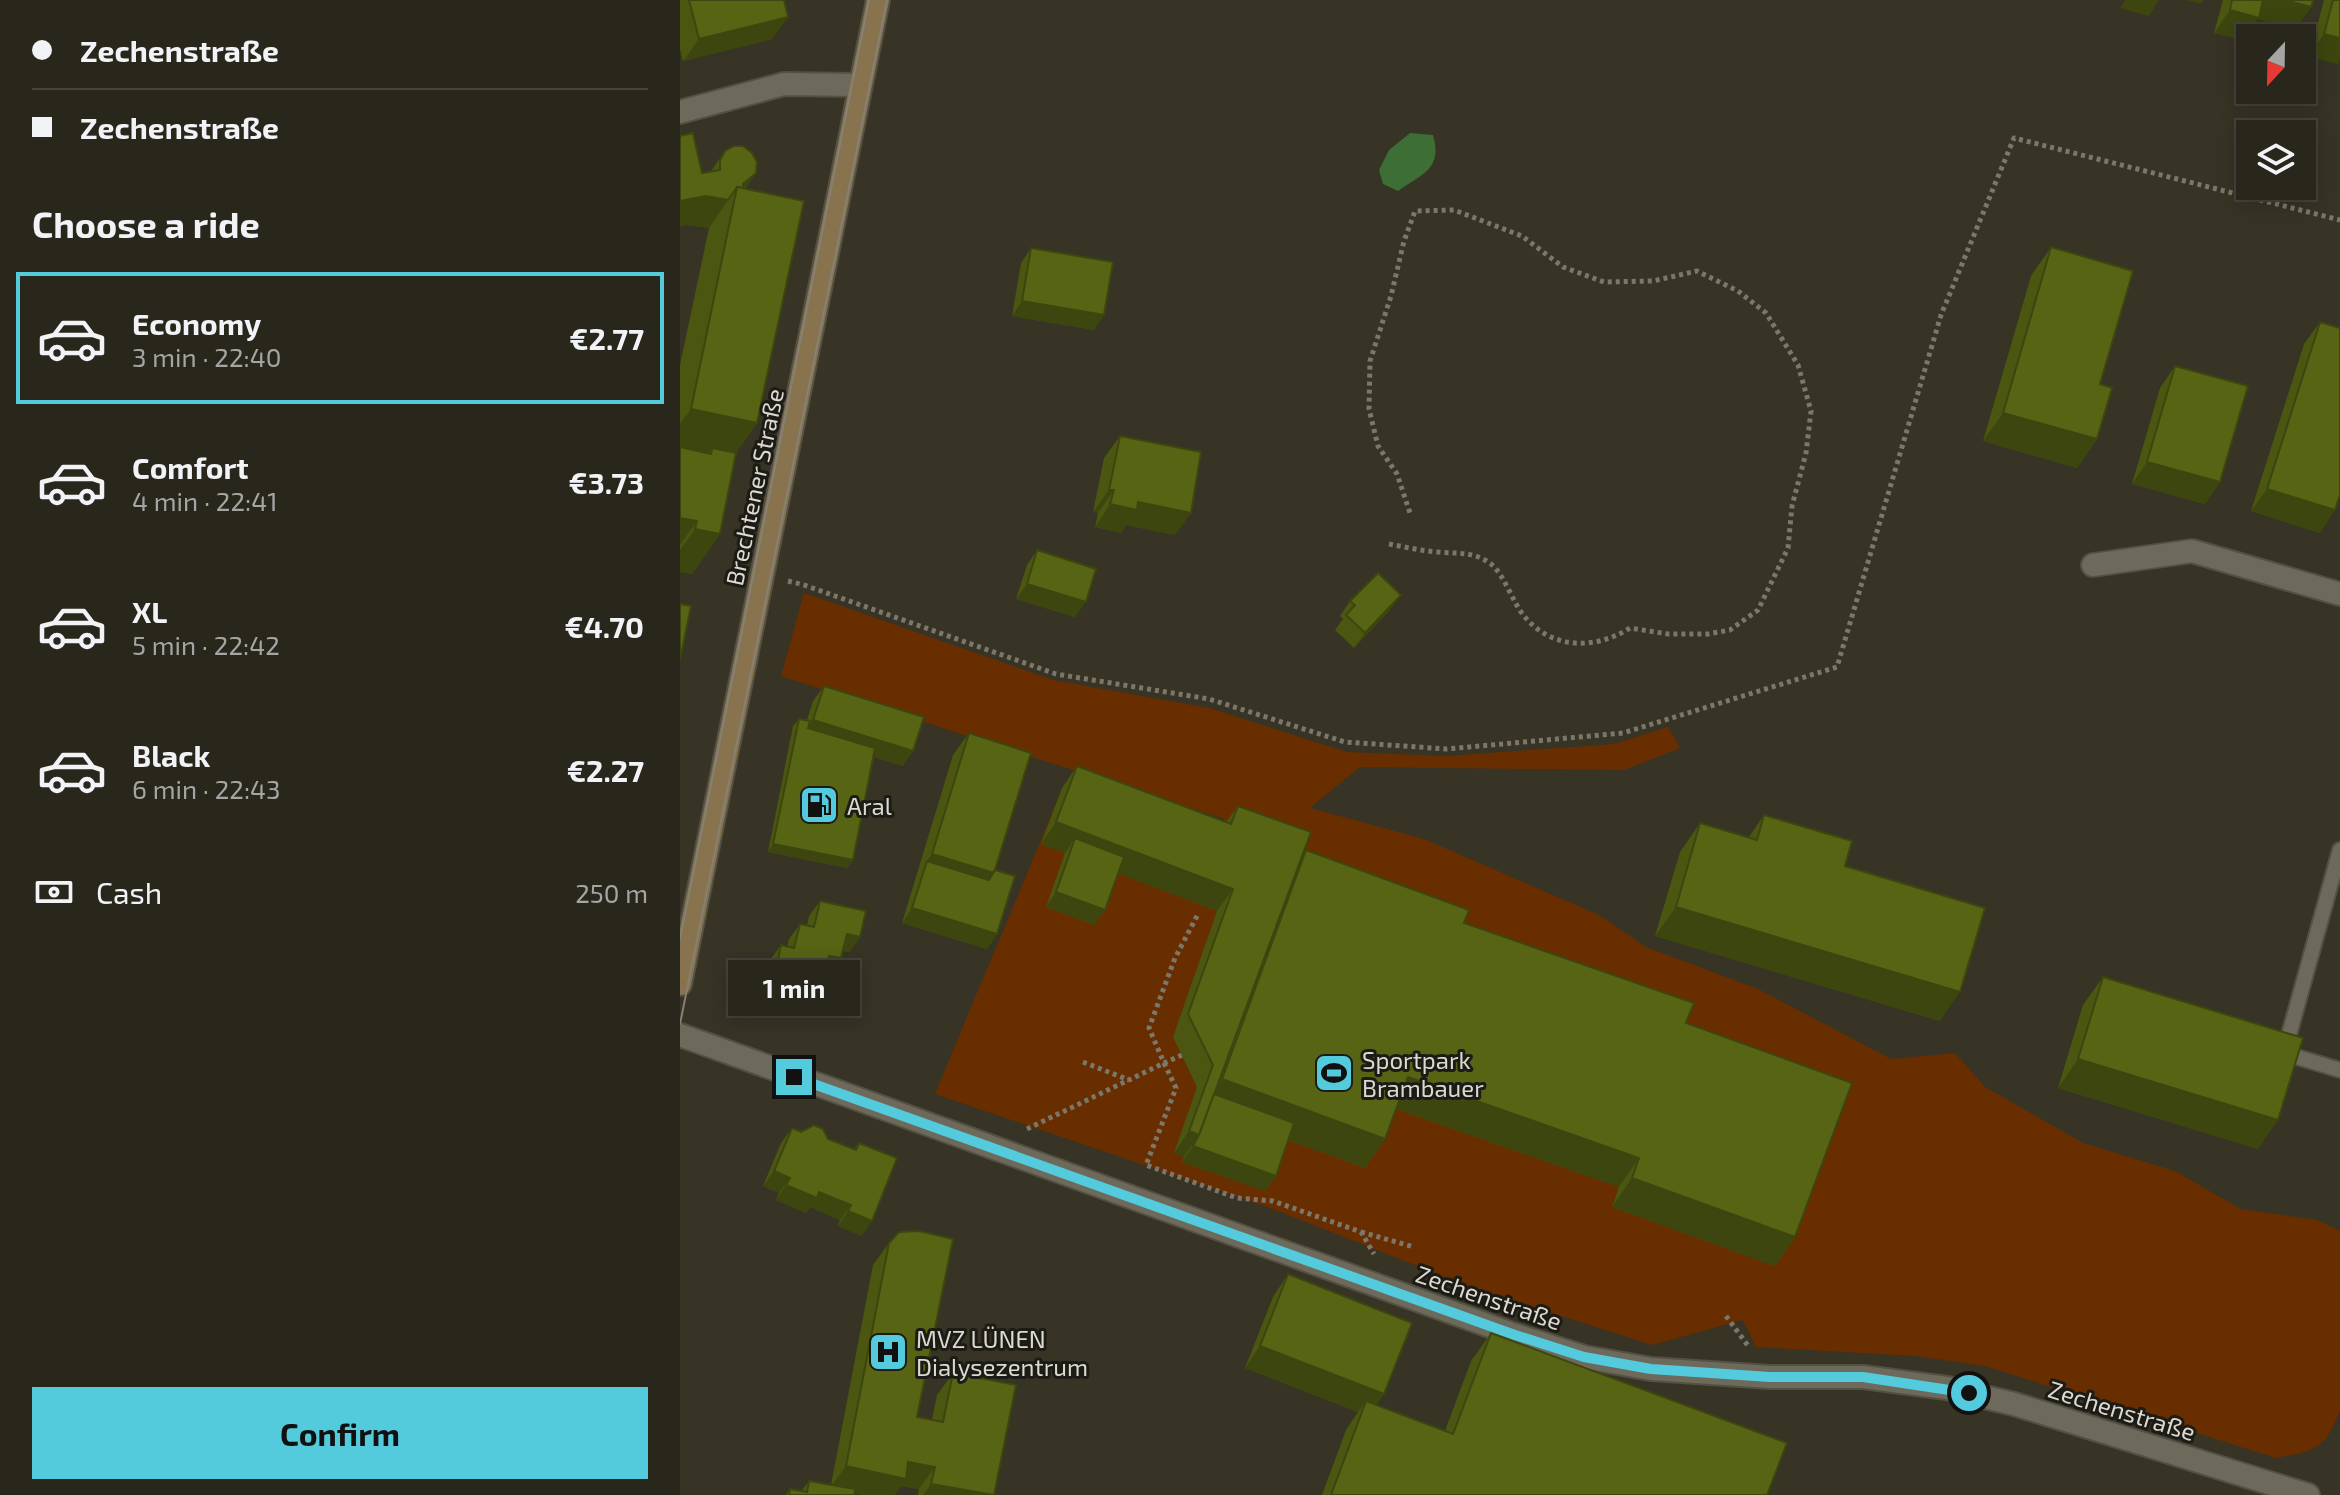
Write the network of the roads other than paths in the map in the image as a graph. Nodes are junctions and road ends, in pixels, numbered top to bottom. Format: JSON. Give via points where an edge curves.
{"nodes":[{"id":1,"x":878,"y":0,"type":"edge"},
{"id":2,"x":860,"y":85,"type":"junction"},
{"id":3,"x":680,"y":112,"type":"edge"},
{"id":4,"x":2093,"y":565,"type":"dead end"},
{"id":5,"x":2340,"y":594,"type":"edge"},
{"id":6,"x":2340,"y":850,"type":"edge"},
{"id":7,"x":680,"y":984,"type":"edge"},
{"id":8,"x":680,"y":1035,"type":"edge"},
{"id":9,"x":2340,"y":1070,"type":"edge"},
{"id":10,"x":2308,"y":1495,"type":"edge"}],
"edges":[{"from":1,"to":2,"type":"main road","name":"Brechtener Straße"},
{"from":2,"to":3,"type":"street","via":[[784,84]]},
{"from":2,"to":7,"type":"main road","name":"Brechtener Straße"},
{"from":4,"to":5,"type":"street","via":[[2192,551]]},
{"from":6,"to":9,"type":"lane","via":[[2284,1053]]},
{"from":8,"to":10,"type":"street","name":"Zechenstraße","via":[[1584,1357],[1651,1369],[1863,1377],[1947,1388]]}]}
